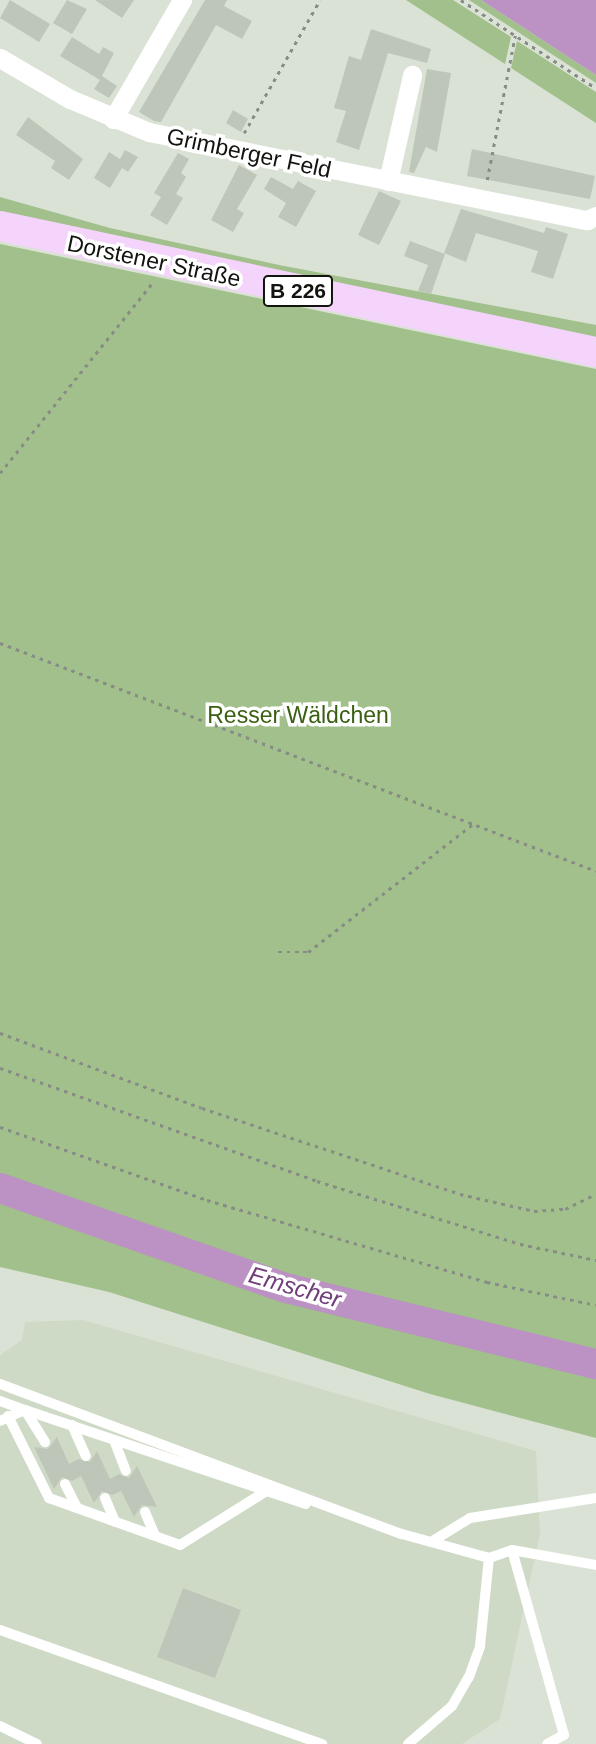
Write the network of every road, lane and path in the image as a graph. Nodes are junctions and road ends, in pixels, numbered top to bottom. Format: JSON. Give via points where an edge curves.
{"nodes":[{"id":1,"x":182,"y":0,"type":"edge"},
{"id":2,"x":320,"y":0,"type":"edge"},
{"id":3,"x":461,"y":0,"type":"edge"},
{"id":4,"x":514,"y":36,"type":"junction"},
{"id":5,"x":0,"y":58,"type":"edge"},
{"id":6,"x":412,"y":75,"type":"dead end"},
{"id":7,"x":596,"y":88,"type":"edge"},
{"id":8,"x":113,"y":119,"type":"junction"},
{"id":9,"x":233,"y":151,"type":"junction"},
{"id":10,"x":388,"y":181,"type":"junction"},
{"id":11,"x":483,"y":200,"type":"junction"},
{"id":12,"x":596,"y":216,"type":"edge"},
{"id":13,"x":0,"y":226,"type":"edge"},
{"id":14,"x":168,"y":264,"type":"junction"},
{"id":15,"x":596,"y":352,"type":"edge"},
{"id":16,"x":0,"y":474,"type":"edge"},
{"id":17,"x":0,"y":643,"type":"edge"},
{"id":18,"x":473,"y":824,"type":"junction"},
{"id":19,"x":596,"y":871,"type":"edge"},
{"id":20,"x":278,"y":952,"type":"dead end"},
{"id":21,"x":0,"y":1033,"type":"edge"},
{"id":22,"x":0,"y":1068,"type":"edge"},
{"id":23,"x":0,"y":1127,"type":"edge"},
{"id":24,"x":596,"y":1194,"type":"edge"},
{"id":25,"x":596,"y":1260,"type":"edge"},
{"id":26,"x":596,"y":1305,"type":"edge"},
{"id":27,"x":0,"y":1384,"type":"edge"},
{"id":28,"x":0,"y":1401,"type":"edge"},
{"id":29,"x":25,"y":1410,"type":"junction"},
{"id":30,"x":4,"y":1419,"type":"edge"},
{"id":31,"x":72,"y":1425,"type":"junction"},
{"id":32,"x":114,"y":1440,"type":"junction"},
{"id":33,"x":45,"y":1442,"type":"dead end"},
{"id":34,"x":86,"y":1456,"type":"dead end"},
{"id":35,"x":126,"y":1471,"type":"dead end"},
{"id":36,"x":65,"y":1484,"type":"dead end"},
{"id":37,"x":271,"y":1484,"type":"junction"},
{"id":38,"x":266,"y":1495,"type":"junction"},
{"id":39,"x":105,"y":1498,"type":"dead end"},
{"id":40,"x":596,"y":1498,"type":"edge"},
{"id":41,"x":77,"y":1508,"type":"junction"},
{"id":42,"x":327,"y":1509,"type":"junction"},
{"id":43,"x":145,"y":1512,"type":"dead end"},
{"id":44,"x":115,"y":1522,"type":"junction"},
{"id":45,"x":155,"y":1536,"type":"junction"},
{"id":46,"x":430,"y":1542,"type":"junction"},
{"id":47,"x":512,"y":1550,"type":"junction"},
{"id":48,"x":489,"y":1558,"type":"junction"},
{"id":49,"x":596,"y":1565,"type":"edge"},
{"id":50,"x":0,"y":1630,"type":"edge"},
{"id":51,"x":0,"y":1726,"type":"edge"},
{"id":52,"x":37,"y":1744,"type":"edge"},
{"id":53,"x":322,"y":1744,"type":"edge"},
{"id":54,"x":408,"y":1744,"type":"edge"},
{"id":55,"x":547,"y":1744,"type":"edge"}],
"edges":[{"from":1,"to":8,"type":"street"},
{"from":2,"to":9,"type":"path"},
{"from":3,"to":4,"type":"path"},
{"from":4,"to":7,"type":"path"},
{"from":4,"to":11,"type":"path"},
{"from":5,"to":8,"type":"street","name":"Grimberger Feld"},
{"from":6,"to":10,"type":"street"},
{"from":8,"to":9,"type":"street","name":"Grimberger Feld"},
{"from":9,"to":10,"type":"street","name":"Grimberger Feld"},
{"from":10,"to":11,"type":"street","name":"Grimberger Feld"},
{"from":11,"to":12,"type":"street","name":"Grimberger Feld","via":[[587,220]]},
{"from":13,"to":14,"type":"main road","name":"Dorstener Straße","number":"B 226"},
{"from":14,"to":15,"type":"main road","name":"Dorstener Straße","number":"B 226"},
{"from":14,"to":16,"type":"path"},
{"from":17,"to":18,"type":"path"},
{"from":18,"to":19,"type":"path"},
{"from":18,"to":20,"type":"path","via":[[308,952]]},
{"from":21,"to":24,"type":"path","via":[[214,1112],[460,1194],[534,1210],[565,1209]]},
{"from":22,"to":25,"type":"path","via":[[317,1181],[520,1244]]},
{"from":23,"to":26,"type":"path","via":[[207,1200],[487,1282]]},
{"from":27,"to":37,"type":"lane"},
{"from":28,"to":29,"type":"lane"},
{"from":29,"to":30,"type":"lane"},
{"from":29,"to":31,"type":"lane"},
{"from":29,"to":33,"type":"lane"},
{"from":30,"to":41,"type":"lane","via":[[48,1497]]},
{"from":31,"to":32,"type":"lane"},
{"from":31,"to":34,"type":"lane"},
{"from":32,"to":35,"type":"lane"},
{"from":32,"to":38,"type":"lane"},
{"from":36,"to":41,"type":"lane"},
{"from":37,"to":38,"type":"lane"},
{"from":37,"to":42,"type":"lane"},
{"from":38,"to":42,"type":"lane"},
{"from":38,"to":45,"type":"lane","via":[[180,1545]]},
{"from":39,"to":44,"type":"lane"},
{"from":40,"to":46,"type":"lane","via":[[471,1518]]},
{"from":41,"to":44,"type":"lane"},
{"from":42,"to":46,"type":"lane"},
{"from":43,"to":45,"type":"lane"},
{"from":44,"to":45,"type":"lane"},
{"from":46,"to":48,"type":"lane"},
{"from":47,"to":48,"type":"lane"},
{"from":47,"to":49,"type":"lane"},
{"from":47,"to":55,"type":"lane","via":[[564,1735]]},
{"from":48,"to":54,"type":"lane","via":[[480,1646],[469,1677],[452,1706]]},
{"from":50,"to":53,"type":"lane"},
{"from":51,"to":52,"type":"lane"}]}
